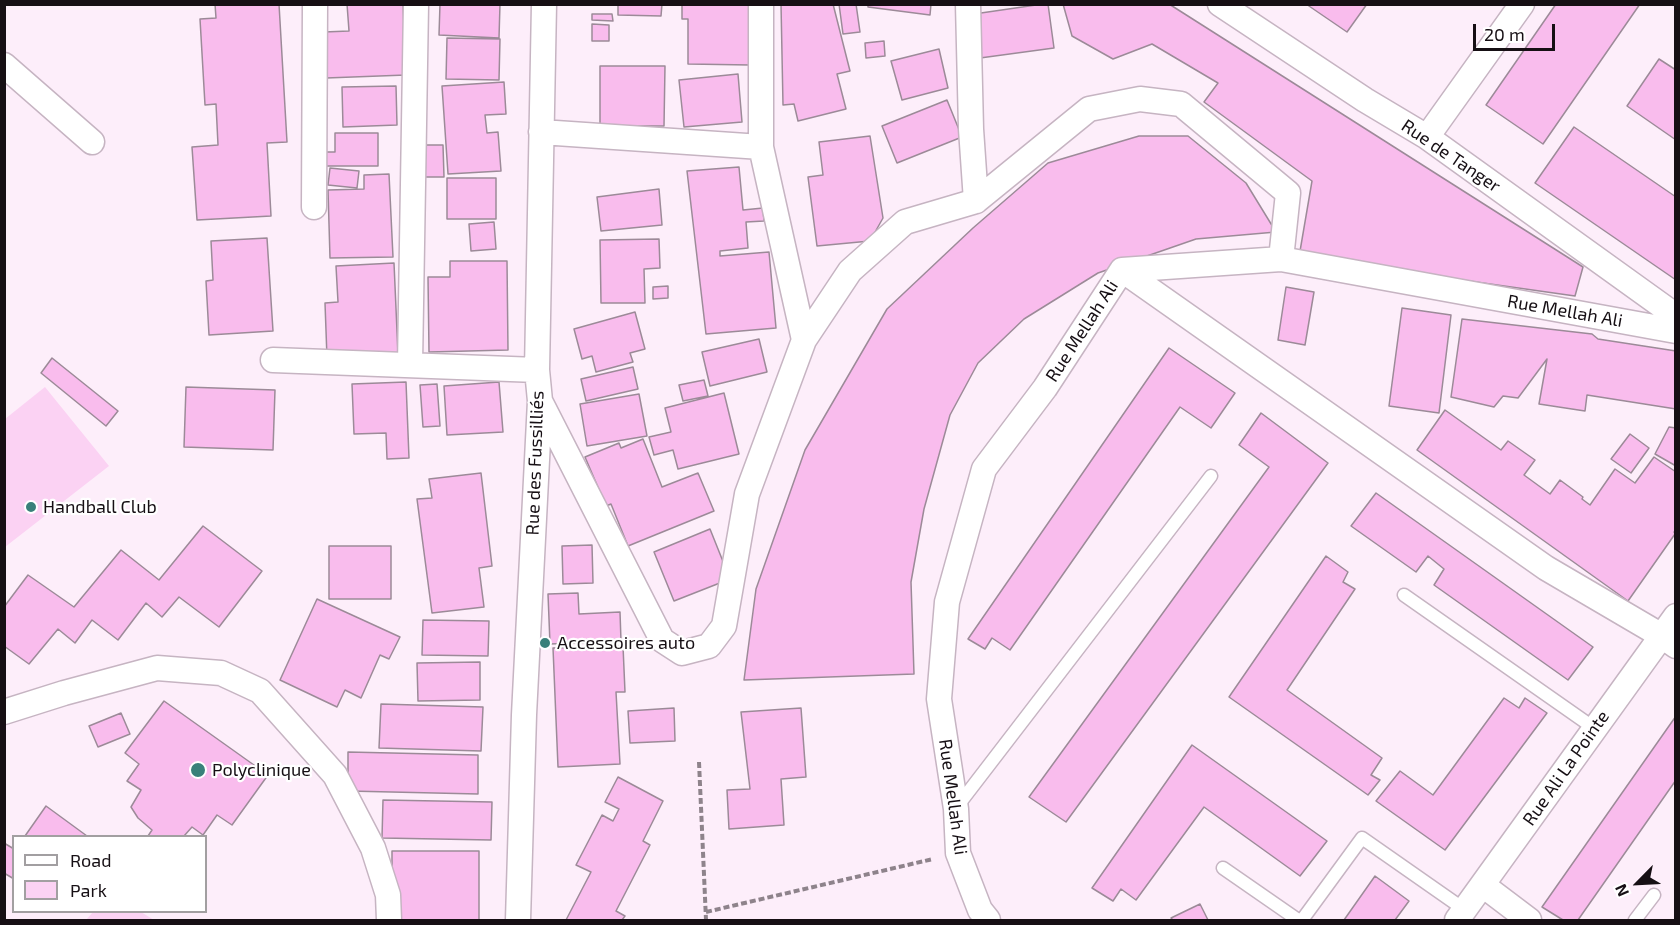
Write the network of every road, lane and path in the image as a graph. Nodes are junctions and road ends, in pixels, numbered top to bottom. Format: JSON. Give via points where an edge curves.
{"nodes":[{"id":1,"x":315,"y":4,"type":"edge"},
{"id":2,"x":416,"y":4,"type":"edge"},
{"id":3,"x":544,"y":4,"type":"edge"},
{"id":4,"x":761,"y":4,"type":"edge"},
{"id":5,"x":968,"y":4,"type":"edge"},
{"id":6,"x":1220,"y":4,"type":"edge"},
{"id":7,"x":1522,"y":4,"type":"edge"},
{"id":8,"x":4,"y":65,"type":"edge"},
{"id":9,"x":541,"y":132,"type":"junction"},
{"id":10,"x":1427,"y":137,"type":"junction"},
{"id":11,"x":92,"y":142,"type":"dead end"},
{"id":12,"x":761,"y":147,"type":"junction"},
{"id":13,"x":976,"y":201,"type":"junction"},
{"id":14,"x":314,"y":207,"type":"dead end"},
{"id":15,"x":1281,"y":258,"type":"junction"},
{"id":16,"x":1122,"y":270,"type":"junction"},
{"id":17,"x":1676,"y":316,"type":"edge"},
{"id":18,"x":1676,"y":331,"type":"edge"},
{"id":19,"x":804,"y":340,"type":"junction"},
{"id":20,"x":273,"y":360,"type":"dead end"},
{"id":21,"x":410,"y":364,"type":"junction"},
{"id":22,"x":537,"y":370,"type":"junction"},
{"id":23,"x":540,"y":401,"type":"junction"},
{"id":24,"x":1211,"y":476,"type":"dead end"},
{"id":25,"x":1404,"y":595,"type":"dead end"},
{"id":26,"x":1671,"y":632,"type":"edge"},
{"id":27,"x":4,"y":712,"type":"edge"},
{"id":28,"x":1594,"y":728,"type":"junction"},
{"id":29,"x":699,"y":762,"type":"dead end"},
{"id":30,"x":956,"y":809,"type":"junction"},
{"id":31,"x":958,"y":853,"type":"junction"},
{"id":32,"x":1223,"y":868,"type":"dead end"},
{"id":33,"x":1484,"y":886,"type":"junction"},
{"id":34,"x":1654,"y":895,"type":"dead end"},
{"id":35,"x":706,"y":912,"type":"junction"},
{"id":36,"x":1461,"y":915,"type":"edge"},
{"id":37,"x":389,"y":921,"type":"edge"},
{"id":38,"x":518,"y":921,"type":"edge"},
{"id":39,"x":706,"y":921,"type":"edge"},
{"id":40,"x":988,"y":921,"type":"edge"},
{"id":41,"x":1300,"y":921,"type":"edge"},
{"id":42,"x":1529,"y":921,"type":"edge"},
{"id":43,"x":1635,"y":921,"type":"edge"}],
"edges":[{"from":1,"to":14,"type":"street"},
{"from":2,"to":21,"type":"street"},
{"from":3,"to":9,"type":"street","name":"Rue des Fussilliés"},
{"from":4,"to":12,"type":"street"},
{"from":5,"to":13,"type":"street"},
{"from":6,"to":10,"type":"street","name":"Rue de Tanger"},
{"from":7,"to":10,"type":"street"},
{"from":8,"to":11,"type":"street"},
{"from":9,"to":12,"type":"street"},
{"from":9,"to":22,"type":"street","name":"Rue des Fussilliés"},
{"from":10,"to":17,"type":"street","name":"Rue de Tanger"},
{"from":12,"to":19,"type":"street"},
{"from":13,"to":15,"type":"street","via":[[1089,109],[1140,99],[1181,105],[1288,193]]},
{"from":13,"to":19,"type":"street","via":[[905,222],[850,271]]},
{"from":15,"to":16,"type":"street","name":"Rue Mellah Ali"},
{"from":15,"to":18,"type":"street","name":"Rue Mellah Ali"},
{"from":16,"to":26,"type":"street","via":[[1546,568]]},
{"from":16,"to":30,"type":"street","name":"Rue Mellah Ali","via":[[1045,388],[984,469],[947,602],[939,699]]},
{"from":19,"to":23,"type":"street","via":[[747,494],[724,626],[710,646],[682,653],[662,640]]},
{"from":20,"to":21,"type":"street"},
{"from":21,"to":22,"type":"street"},
{"from":22,"to":23,"type":"street","name":"Rue des Fussilliés"},
{"from":23,"to":38,"type":"street","name":"Rue des Fussilliés"},
{"from":24,"to":30,"type":"lane"},
{"from":25,"to":28,"type":"lane"},
{"from":26,"to":28,"type":"street","name":"Rue Ali La Pointe"},
{"from":27,"to":37,"type":"street","via":[[157,668],[221,674],[260,692],[335,775],[373,848],[388,895]]},
{"from":28,"to":33,"type":"street","name":"Rue Ali La Pointe"},
{"from":29,"to":35,"type":"path"},
{"from":30,"to":31,"type":"street","name":"Rue Mellah Ali"},
{"from":31,"to":35,"type":"path"},
{"from":31,"to":40,"type":"street","name":"Rue Mellah Ali"},
{"from":32,"to":41,"type":"lane"},
{"from":33,"to":36,"type":"street","name":"Rue Ali La Pointe"},
{"from":33,"to":42,"type":"street"},
{"from":34,"to":43,"type":"lane"},
{"from":35,"to":39,"type":"path"},
{"from":36,"to":41,"type":"lane","via":[[1362,838]]}]}
